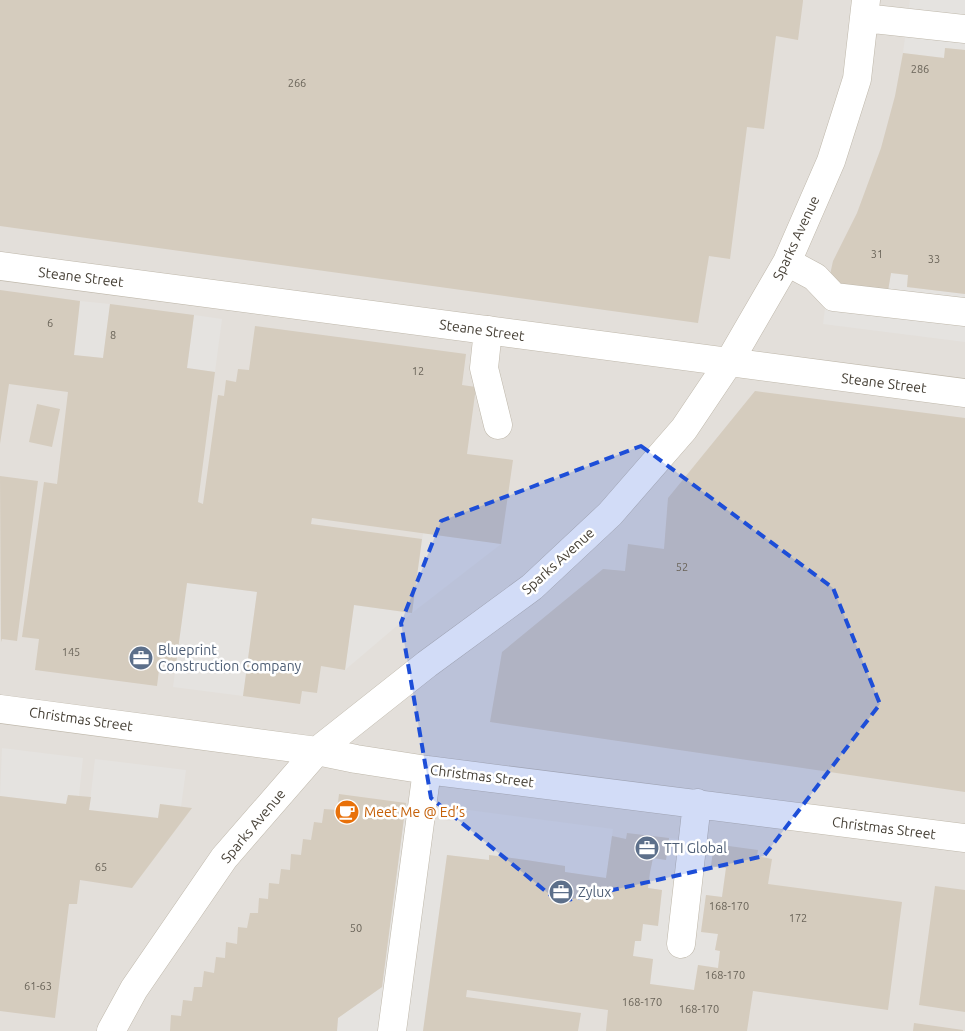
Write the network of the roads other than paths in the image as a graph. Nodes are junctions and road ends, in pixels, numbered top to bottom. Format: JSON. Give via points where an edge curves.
{"nodes":[{"id":1,"x":865,"y":9,"type":"edge"},
{"id":2,"x":965,"y":29,"type":"edge"},
{"id":3,"x":787,"y":262,"type":"junction"},
{"id":4,"x":0,"y":266,"type":"edge"},
{"id":5,"x":965,"y":312,"type":"edge"},
{"id":6,"x":488,"y":330,"type":"junction"},
{"id":7,"x":729,"y":362,"type":"junction"},
{"id":8,"x":965,"y":393,"type":"edge"},
{"id":9,"x":498,"y":425,"type":"dead end"},
{"id":10,"x":0,"y":708,"type":"edge"},
{"id":11,"x":317,"y":750,"type":"junction"},
{"id":12,"x":427,"y":770,"type":"junction"},
{"id":13,"x":697,"y":804,"type":"junction"},
{"id":14,"x":965,"y":838,"type":"edge"},
{"id":15,"x":681,"y":944,"type":"dead end"},
{"id":16,"x":111,"y":1031,"type":"edge"},
{"id":17,"x":392,"y":1031,"type":"edge"}],
"edges":[{"from":1,"to":2,"type":"street"},
{"from":1,"to":3,"type":"street","name":"Sparks Avenue","via":[[857,79],[831,161]]},
{"from":3,"to":5,"type":"street","via":[[815,277],[834,297]]},
{"from":3,"to":7,"type":"street","name":"Sparks Avenue"},
{"from":4,"to":6,"type":"street","name":"Steane Street"},
{"from":6,"to":7,"type":"street","name":"Steane Street"},
{"from":6,"to":9,"type":"street","via":[[484,368]]},
{"from":7,"to":8,"type":"street","name":"Steane Street"},
{"from":7,"to":11,"type":"street","name":"Sparks Avenue","via":[[684,429],[602,521],[532,587]]},
{"from":10,"to":11,"type":"street","name":"Christmas Street"},
{"from":11,"to":12,"type":"street","name":"Christmas Street"},
{"from":11,"to":16,"type":"street","name":"Sparks Avenue","via":[[224,858],[134,988]]},
{"from":12,"to":13,"type":"street","name":"Christmas Street"},
{"from":12,"to":17,"type":"street"},
{"from":13,"to":14,"type":"street","name":"Christmas Street"},
{"from":13,"to":15,"type":"street"}]}
